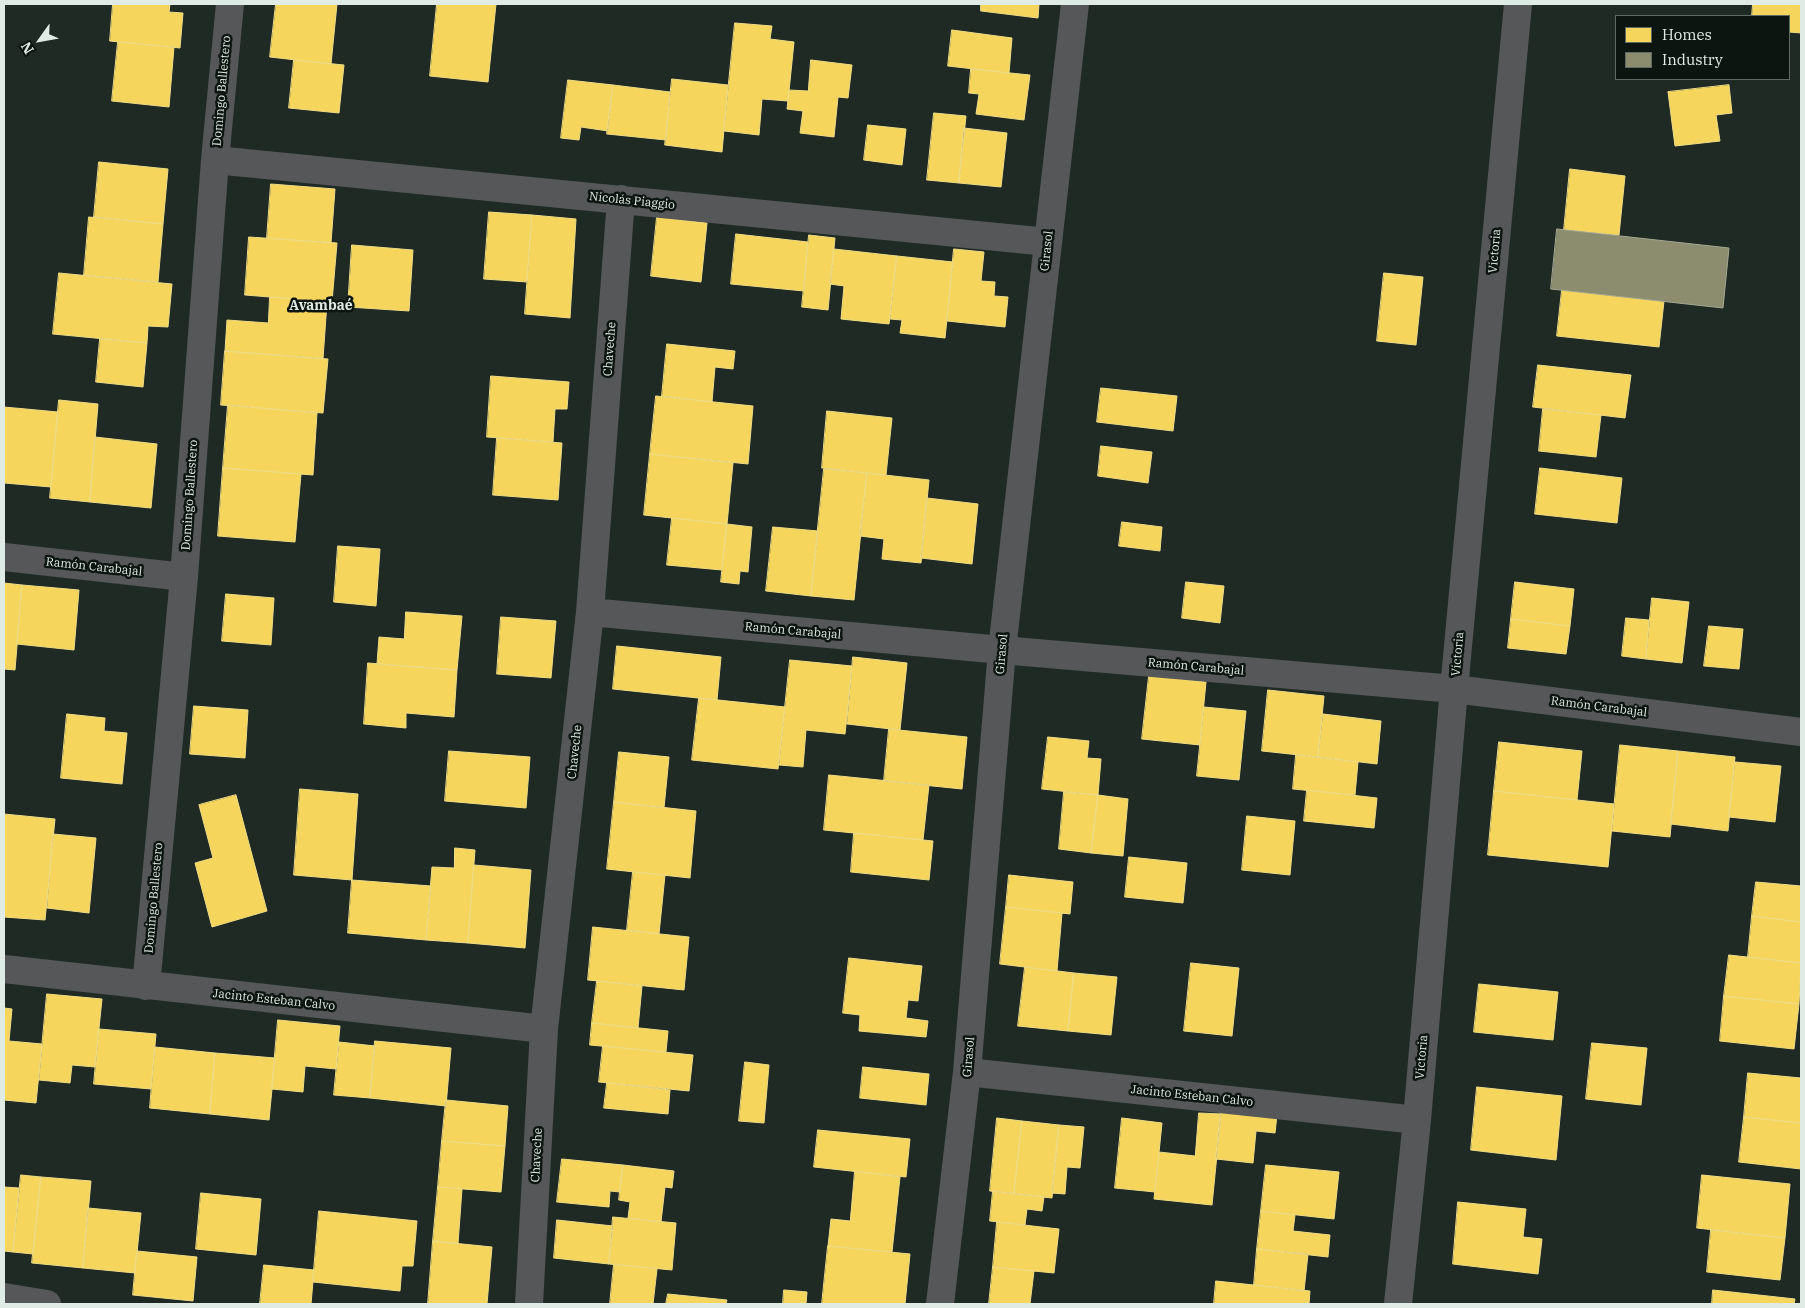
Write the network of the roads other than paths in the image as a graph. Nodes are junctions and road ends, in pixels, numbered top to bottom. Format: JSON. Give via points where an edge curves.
{"nodes":[{"id":1,"x":230,"y":4,"type":"edge"},
{"id":2,"x":1075,"y":4,"type":"edge"},
{"id":3,"x":1518,"y":4,"type":"edge"},
{"id":4,"x":215,"y":160,"type":"junction"},
{"id":5,"x":621,"y":199,"type":"junction"},
{"id":6,"x":1048,"y":242,"type":"junction"},
{"id":7,"x":4,"y":557,"type":"edge"},
{"id":8,"x":184,"y":577,"type":"junction"},
{"id":9,"x":590,"y":612,"type":"junction"},
{"id":10,"x":1002,"y":650,"type":"junction"},
{"id":11,"x":1454,"y":689,"type":"junction"},
{"id":12,"x":1801,"y":732,"type":"edge"},
{"id":13,"x":4,"y":969,"type":"edge"},
{"id":14,"x":146,"y":986,"type":"junction"},
{"id":15,"x":544,"y":1029,"type":"junction"},
{"id":16,"x":968,"y":1072,"type":"junction"},
{"id":17,"x":1417,"y":1120,"type":"junction"},
{"id":18,"x":4,"y":1296,"type":"edge"},
{"id":19,"x":47,"y":1304,"type":"edge"},
{"id":20,"x":529,"y":1304,"type":"edge"},
{"id":21,"x":940,"y":1304,"type":"edge"},
{"id":22,"x":1398,"y":1304,"type":"edge"}],
"edges":[{"from":1,"to":4,"type":"street","name":"Domingo Ballestero"},
{"from":2,"to":6,"type":"street","name":"Girasol"},
{"from":3,"to":11,"type":"street","name":"Victoria"},
{"from":4,"to":5,"type":"street","name":"Nicolás Piaggio"},
{"from":4,"to":8,"type":"street","name":"Domingo Ballestero"},
{"from":5,"to":6,"type":"street","name":"Nicolás Piaggio"},
{"from":5,"to":9,"type":"street","name":"Chaveche"},
{"from":6,"to":10,"type":"street","name":"Girasol"},
{"from":7,"to":8,"type":"street","name":"Ramón Carabajal"},
{"from":8,"to":14,"type":"street","name":"Domingo Ballestero"},
{"from":9,"to":10,"type":"street","name":"Ramón Carabajal"},
{"from":9,"to":15,"type":"street","name":"Chaveche"},
{"from":10,"to":11,"type":"street","name":"Ramón Carabajal"},
{"from":10,"to":16,"type":"street","name":"Girasol"},
{"from":11,"to":12,"type":"street","name":"Ramón Carabajal"},
{"from":11,"to":17,"type":"street","name":"Victoria"},
{"from":13,"to":14,"type":"street","name":"Jacinto Esteban Calvo"},
{"from":14,"to":15,"type":"street","name":"Jacinto Esteban Calvo"},
{"from":15,"to":20,"type":"street","name":"Chaveche"},
{"from":16,"to":17,"type":"street","name":"Jacinto Esteban Calvo"},
{"from":16,"to":21,"type":"street","name":"Girasol"},
{"from":17,"to":22,"type":"street","name":"Victoria"},
{"from":18,"to":19,"type":"street"}]}
